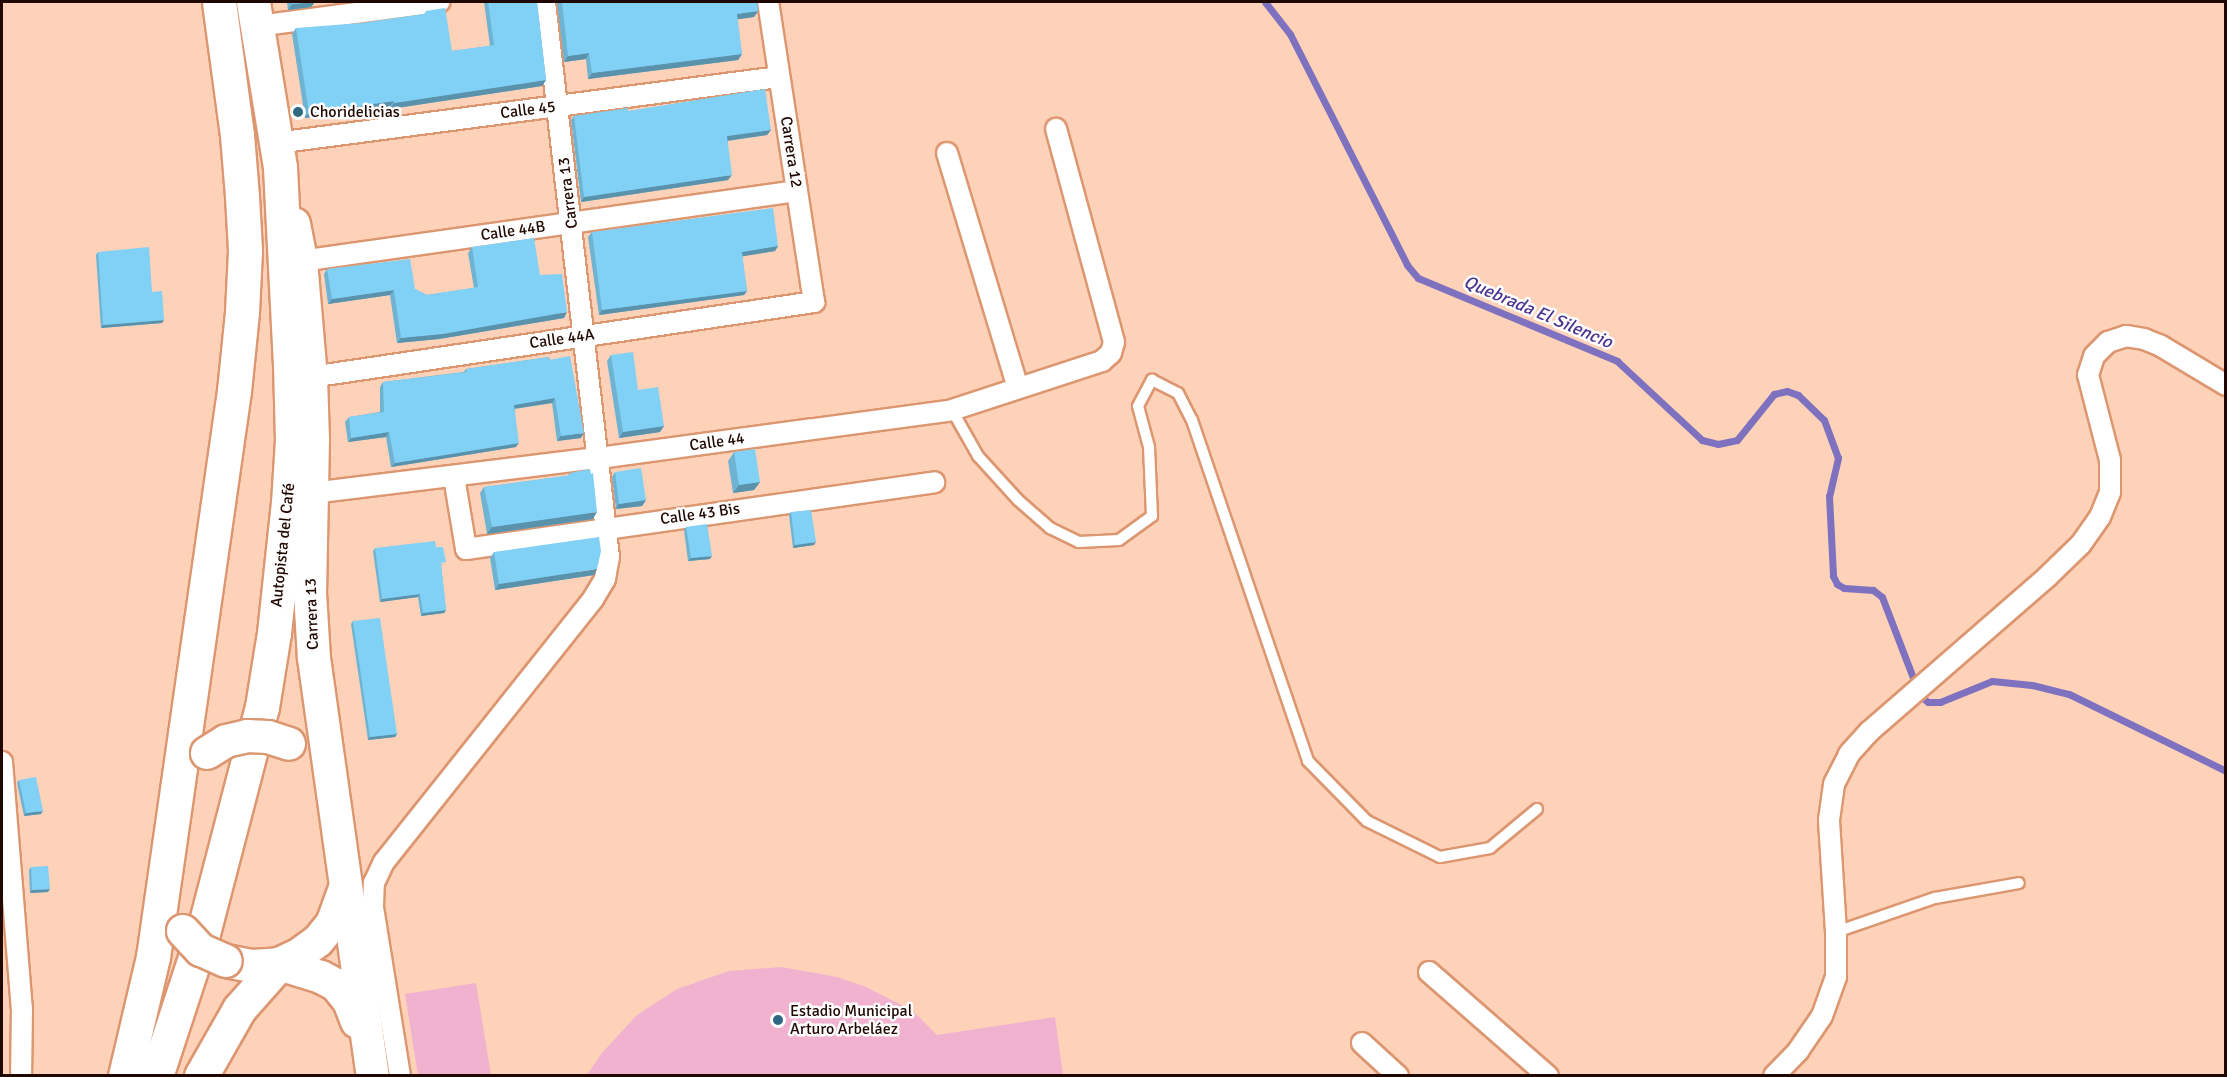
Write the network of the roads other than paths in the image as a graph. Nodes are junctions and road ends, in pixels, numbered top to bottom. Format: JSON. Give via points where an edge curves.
{"nodes":[{"id":1,"x":219,"y":2,"type":"edge"},
{"id":2,"x":439,"y":2,"type":"edge"},
{"id":3,"x":545,"y":2,"type":"edge"},
{"id":4,"x":768,"y":2,"type":"edge"},
{"id":5,"x":255,"y":14,"type":"edge"},
{"id":6,"x":779,"y":77,"type":"junction"},
{"id":7,"x":558,"y":106,"type":"junction"},
{"id":8,"x":1056,"y":129,"type":"dead end"},
{"id":9,"x":947,"y":153,"type":"dead end"},
{"id":10,"x":278,"y":155,"type":"junction"},
{"id":11,"x":796,"y":191,"type":"junction"},
{"id":12,"x":572,"y":223,"type":"junction"},
{"id":13,"x":301,"y":261,"type":"junction"},
{"id":14,"x":814,"y":302,"type":"joint"},
{"id":15,"x":585,"y":336,"type":"junction"},
{"id":16,"x":311,"y":377,"type":"junction"},
{"id":17,"x":2226,"y":385,"type":"edge"},
{"id":18,"x":1018,"y":388,"type":"junction"},
{"id":19,"x":952,"y":410,"type":"junction"},
{"id":20,"x":599,"y":458,"type":"junction"},
{"id":21,"x":454,"y":477,"type":"junction"},
{"id":22,"x":934,"y":482,"type":"dead end"},
{"id":23,"x":312,"y":493,"type":"junction"},
{"id":24,"x":607,"y":527,"type":"junction"},
{"id":25,"x":2,"y":762,"type":"edge"},
{"id":26,"x":332,"y":794,"type":"junction"},
{"id":27,"x":175,"y":799,"type":"junction"},
{"id":28,"x":1538,"y":809,"type":"dead end"},
{"id":29,"x":166,"y":854,"type":"junction"},
{"id":30,"x":2019,"y":883,"type":"dead end"},
{"id":31,"x":345,"y":888,"type":"junction"},
{"id":32,"x":1836,"y":932,"type":"junction"},
{"id":33,"x":279,"y":964,"type":"junction"},
{"id":34,"x":1429,"y":972,"type":"dead end"},
{"id":35,"x":1362,"y":1043,"type":"dead end"},
{"id":36,"x":371,"y":1067,"type":"edge"},
{"id":37,"x":21,"y":1076,"type":"edge"},
{"id":38,"x":125,"y":1076,"type":"edge"},
{"id":39,"x":156,"y":1076,"type":"edge"},
{"id":40,"x":201,"y":1076,"type":"edge"},
{"id":41,"x":400,"y":1076,"type":"edge"},
{"id":42,"x":1398,"y":1076,"type":"edge"},
{"id":43,"x":1548,"y":1076,"type":"edge"},
{"id":44,"x":1774,"y":1076,"type":"edge"}],
"edges":[{"from":1,"to":27,"type":"highway","via":[[242,196],[242,312]]},
{"from":2,"to":5,"type":"street"},
{"from":3,"to":7,"type":"street","name":"Carrera 13"},
{"from":4,"to":6,"type":"street","name":"Carrera 12"},
{"from":5,"to":10,"type":"highway","name":"Autopista del Café"},
{"from":6,"to":7,"type":"street","name":"Calle 45"},
{"from":6,"to":11,"type":"street","name":"Carrera 12"},
{"from":7,"to":10,"type":"street","name":"Calle 45"},
{"from":7,"to":12,"type":"street","name":"Carrera 13"},
{"from":8,"to":18,"type":"street","name":"Calle 44","via":[[1114,342],[1111,353],[1102,361]]},
{"from":9,"to":18,"type":"street"},
{"from":10,"to":13,"type":"main road","name":"Carrera 13"},
{"from":10,"to":39,"type":"highway","name":"Autopista del Café","via":[[292,440],[274,633],[262,707],[234,824]]},
{"from":11,"to":12,"type":"street","name":"Calle 44B"},
{"from":11,"to":14,"type":"street","name":"Carrera 12"},
{"from":12,"to":13,"type":"street","name":"Calle 44B"},
{"from":12,"to":15,"type":"street","name":"Carrera 13"},
{"from":13,"to":16,"type":"main road","name":"Carrera 13"},
{"from":14,"to":15,"type":"street","name":"Calle 44A"},
{"from":15,"to":16,"type":"street","name":"Calle 44A"},
{"from":15,"to":20,"type":"street","name":"Carrera 13"},
{"from":16,"to":23,"type":"main road","name":"Carrera 13"},
{"from":17,"to":32,"type":"street","via":[[2144,339],[2126,336],[2108,342],[2094,356],[2088,375],[2110,460],[2110,492],[2100,517],[2047,577],[1849,754],[1834,784],[1829,820]]},
{"from":18,"to":19,"type":"street","name":"Calle 44"},
{"from":19,"to":20,"type":"street","name":"Calle 44"},
{"from":19,"to":28,"type":"lane","via":[[978,456],[1050,528],[1078,542],[1119,540],[1152,516],[1149,447],[1138,406],[1152,380],[1178,393],[1192,420],[1308,761],[1367,820],[1440,856],[1490,848]]},
{"from":20,"to":21,"type":"street","name":"Calle 44"},
{"from":20,"to":24,"type":"street","name":"Carrera 13"},
{"from":21,"to":23,"type":"street","name":"Calle 44"},
{"from":21,"to":24,"type":"street","name":"Calle 43 Bis","via":[[466,549]]},
{"from":22,"to":24,"type":"street","name":"Calle 43 Bis"},
{"from":23,"to":26,"type":"main road","name":"Carrera 13","via":[[313,647]]},
{"from":24,"to":41,"type":"street","name":"Carrera 13","via":[[609,557],[605,579],[593,599],[384,862],[374,883],[374,907]]},
{"from":25,"to":37,"type":"street","via":[[22,1008]]},
{"from":26,"to":27,"type":"main road","bridge":true,"via":[[323,773],[308,756],[268,737],[247,736],[226,741],[207,753],[187,773]]},
{"from":26,"to":31,"type":"main road","name":"Carrera 13"},
{"from":27,"to":29,"type":"highway"},
{"from":29,"to":33,"type":"main road","bridge":true,"via":[[168,880],[183,931],[201,950],[226,962],[252,966]]},
{"from":29,"to":38,"type":"highway","via":[[153,957]]},
{"from":30,"to":32,"type":"lane","via":[[1935,898]]},
{"from":31,"to":33,"type":"main road","via":[[332,924],[318,941]]},
{"from":31,"to":36,"type":"main road","name":"Carrera 13"},
{"from":32,"to":44,"type":"street","via":[[1836,977],[1822,1016],[1798,1051]]},
{"from":33,"to":36,"type":"main road","name":"Carrera 13","via":[[336,985],[349,1000]]},
{"from":33,"to":40,"type":"highway","via":[[239,1008]]},
{"from":34,"to":43,"type":"street"},
{"from":35,"to":42,"type":"street"}]}
